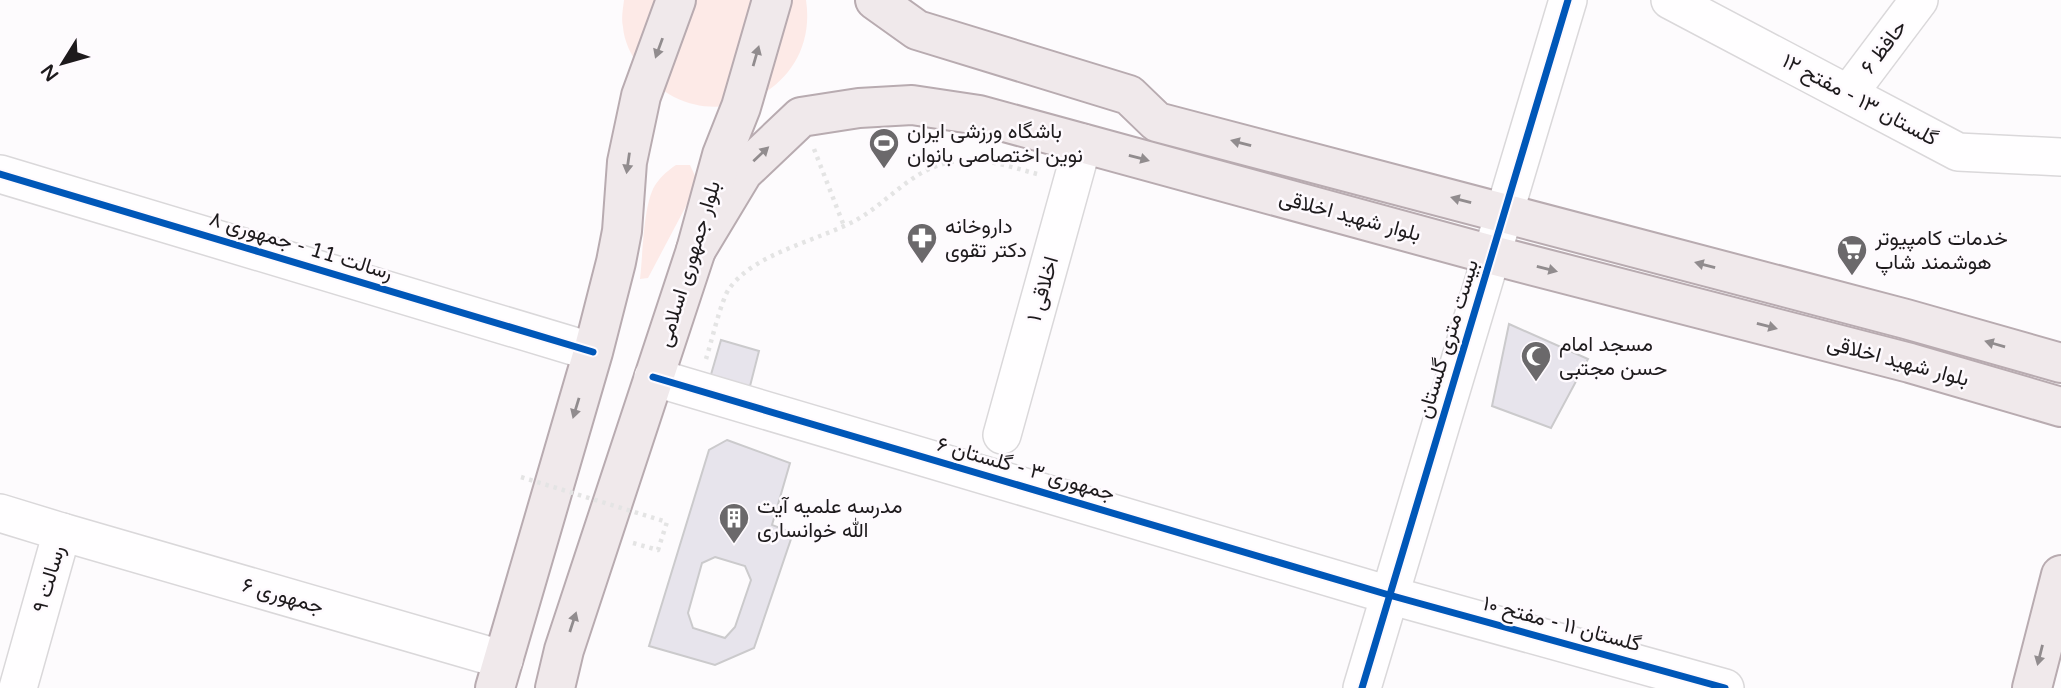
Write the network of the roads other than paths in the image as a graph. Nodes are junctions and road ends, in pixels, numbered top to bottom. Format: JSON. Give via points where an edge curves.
{"nodes":[{"id":1,"x":676,"y":0,"type":"edge"},
{"id":2,"x":772,"y":0,"type":"edge"},
{"id":3,"x":875,"y":0,"type":"edge"},
{"id":4,"x":1568,"y":0,"type":"edge"},
{"id":5,"x":1670,"y":0,"type":"edge"},
{"id":6,"x":1919,"y":0,"type":"edge"},
{"id":7,"x":1849,"y":93,"type":"junction"},
{"id":8,"x":1083,"y":143,"type":"junction"},
{"id":9,"x":2061,"y":157,"type":"edge"},
{"id":10,"x":0,"y":174,"type":"edge"},
{"id":11,"x":1504,"y":212,"type":"junction"},
{"id":12,"x":695,"y":250,"type":"junction"},
{"id":13,"x":1492,"y":255,"type":"junction"},
{"id":14,"x":593,"y":352,"type":"junction"},
{"id":15,"x":2061,"y":363,"type":"edge"},
{"id":16,"x":653,"y":377,"type":"junction"},
{"id":17,"x":2061,"y":407,"type":"edge"},
{"id":18,"x":1002,"y":435,"type":"dead end"},
{"id":19,"x":0,"y":513,"type":"edge"},
{"id":20,"x":62,"y":531,"type":"junction"},
{"id":21,"x":2061,"y":575,"type":"edge"},
{"id":22,"x":1390,"y":595,"type":"junction"},
{"id":23,"x":499,"y":674,"type":"edge"},
{"id":24,"x":18,"y":688,"type":"edge"},
{"id":25,"x":555,"y":688,"type":"edge"},
{"id":26,"x":1362,"y":688,"type":"edge"},
{"id":27,"x":1725,"y":688,"type":"edge"},
{"id":28,"x":2032,"y":688,"type":"edge"}],
"edges":[{"from":1,"to":14,"type":"main road","one_way":true,"via":[[642,96],[627,162],[622,231]]},
{"from":12,"to":2,"type":"main road","name":"بلوار جمهوری اسلامی","one_way":true},
{"from":11,"to":3,"type":"main road","name":"بلوار شهید اخلاقی","one_way":true,"via":[[1157,122],[1129,95],[917,30]]},
{"from":4,"to":11,"type":"street","name":"بیست متری گلستان"},
{"from":5,"to":7,"type":"street","name":"گلستان ۱۳ - مفتح ۱۲"},
{"from":6,"to":7,"type":"street","name":"حافظ ۶"},
{"from":7,"to":9,"type":"street","name":"گلستان ۱۳ - مفتح ۱۲","via":[[1958,152]]},
{"from":12,"to":8,"type":"main road","name":"بلوار شهید اخلاقی","one_way":true,"via":[[743,172],[801,117],[912,106],[979,115]]},
{"from":8,"to":13,"type":"main road","name":"بلوار شهید اخلاقی","one_way":true},
{"from":8,"to":18,"type":"street","name":"اخلاقی ۱"},
{"from":10,"to":14,"type":"street","name":"رسالت 11 - جمهوری ۸"},
{"from":11,"to":13,"type":"street","name":"بیست متری گلستان"},
{"from":15,"to":11,"type":"main road","name":"بلوار شهید اخلاقی","one_way":true},
{"from":12,"to":16,"type":"main road","name":"بلوار جمهوری اسلامی"},
{"from":13,"to":17,"type":"main road","name":"بلوار شهید اخلاقی","one_way":true,"via":[[1910,363]]},
{"from":13,"to":22,"type":"street","name":"بیست متری گلستان"},
{"from":14,"to":23,"type":"main road","one_way":true},
{"from":16,"to":22,"type":"street","name":"جمهوری ۳ - گلستان ۶"},
{"from":25,"to":16,"type":"main road","name":"بلوار جمهوری اسلامی","one_way":true},
{"from":19,"to":20,"type":"street","name":"رسالت ۹"},
{"from":20,"to":23,"type":"street","name":"جمهوری ۶"},
{"from":20,"to":24,"type":"street","name":"رسالت ۹"},
{"from":21,"to":28,"type":"main road","one_way":true},
{"from":22,"to":26,"type":"street","name":"بیست متری گلستان"},
{"from":22,"to":27,"type":"street","name":"گلستان ۱۱ - مفتح ۱۰"}]}
